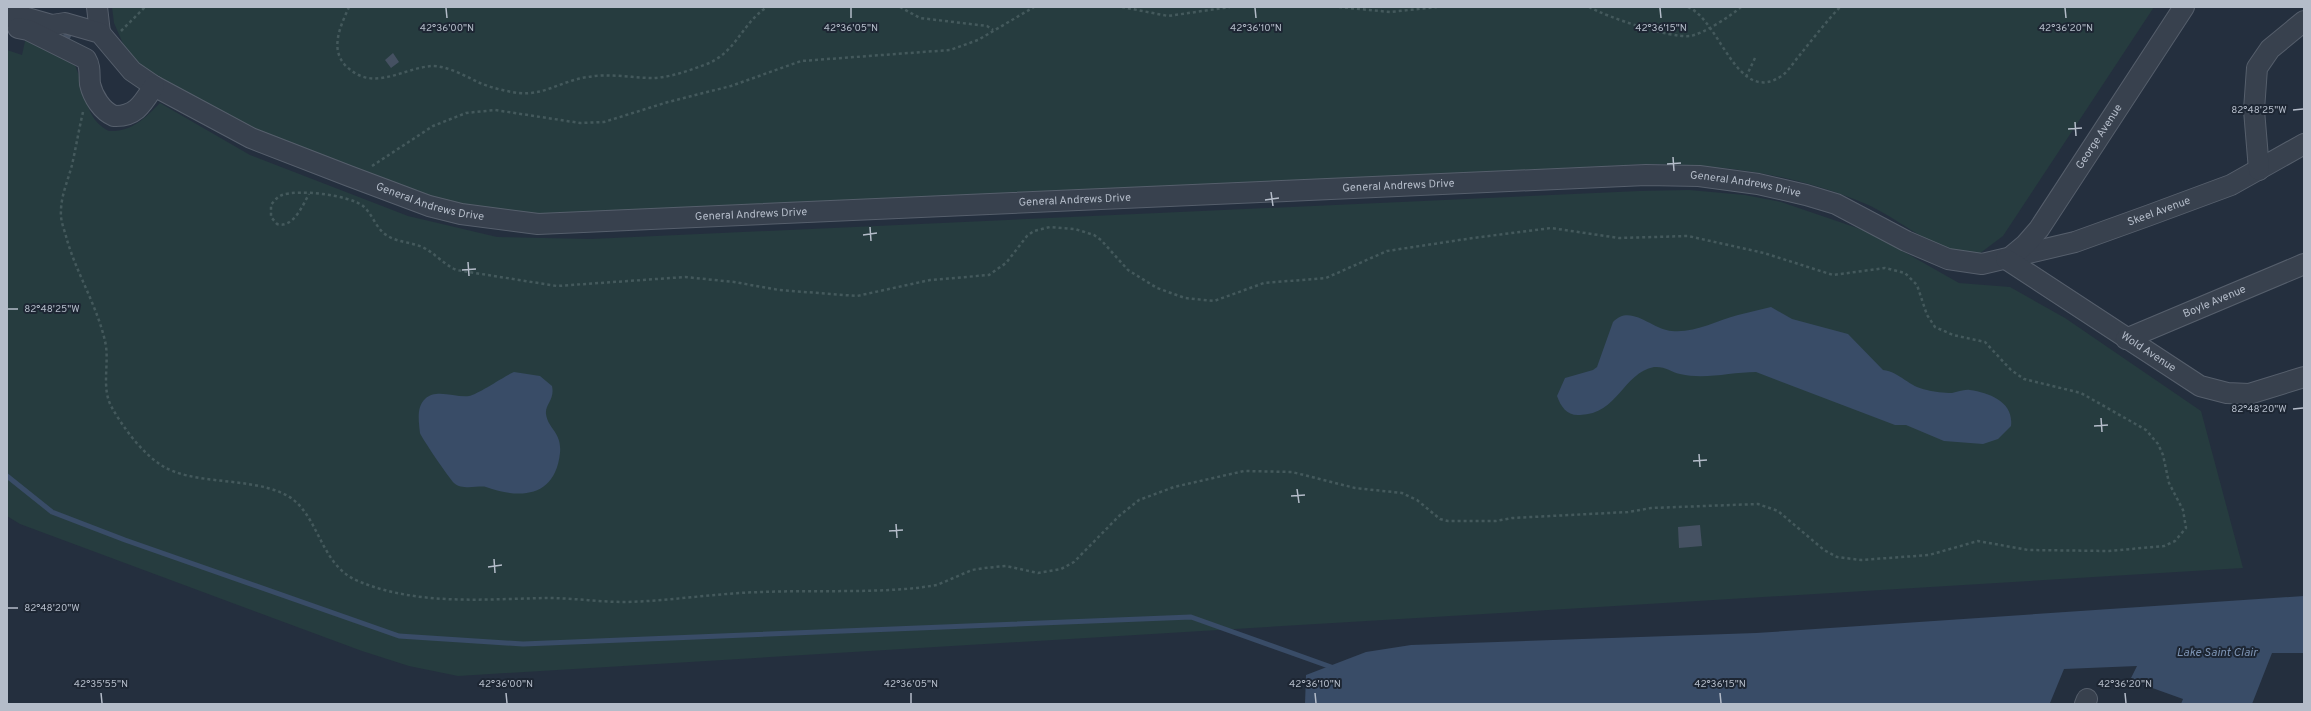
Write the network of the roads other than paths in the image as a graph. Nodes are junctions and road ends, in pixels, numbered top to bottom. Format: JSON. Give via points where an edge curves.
{"nodes":[{"id":1,"x":97,"y":7,"type":"edge"},
{"id":2,"x":2184,"y":7,"type":"edge"},
{"id":3,"x":7,"y":17,"type":"edge"},
{"id":4,"x":2304,"y":21,"type":"edge"},
{"id":5,"x":7,"y":24,"type":"edge"},
{"id":6,"x":110,"y":33,"type":"junction"},
{"id":7,"x":154,"y":86,"type":"junction"},
{"id":8,"x":2304,"y":144,"type":"edge"},
{"id":9,"x":2259,"y":170,"type":"junction"},
{"id":10,"x":2006,"y":259,"type":"junction"},
{"id":11,"x":2304,"y":264,"type":"edge"},
{"id":12,"x":2126,"y":339,"type":"junction"},
{"id":13,"x":2304,"y":377,"type":"edge"}],
"edges":[{"from":1,"to":6,"type":"street"},
{"from":2,"to":10,"type":"street","name":"George Avenue","via":[[2039,229],[2025,246]]},
{"from":3,"to":6,"type":"street","via":[[17,15],[44,24],[66,23]]},
{"from":4,"to":9,"type":"street","via":[[2270,49],[2257,68],[2254,110]]},
{"from":5,"to":7,"type":"street","via":[[28,30],[86,59],[89,64],[90,84],[96,98],[102,108],[114,116],[129,115],[136,111]]},
{"from":6,"to":7,"type":"street","name":"General Andrews Drive","via":[[132,71]]},
{"from":7,"to":10,"type":"street","name":"General Andrews Drive","via":[[251,138],[342,174],[429,206],[506,221],[577,223],[1646,175],[1699,176],[1806,194],[1836,204],[1906,241],[1948,259],[1982,264]]},
{"from":8,"to":9,"type":"street","name":"Skeel Avenue"},
{"from":9,"to":10,"type":"street","name":"Skeel Avenue","via":[[2231,185],[2075,242]]},
{"from":10,"to":12,"type":"street","name":"Wold Avenue"},
{"from":11,"to":12,"type":"street","name":"Boyle Avenue"},
{"from":12,"to":13,"type":"street","name":"Wold Avenue","via":[[2200,386],[2227,393],[2249,394]]}]}
